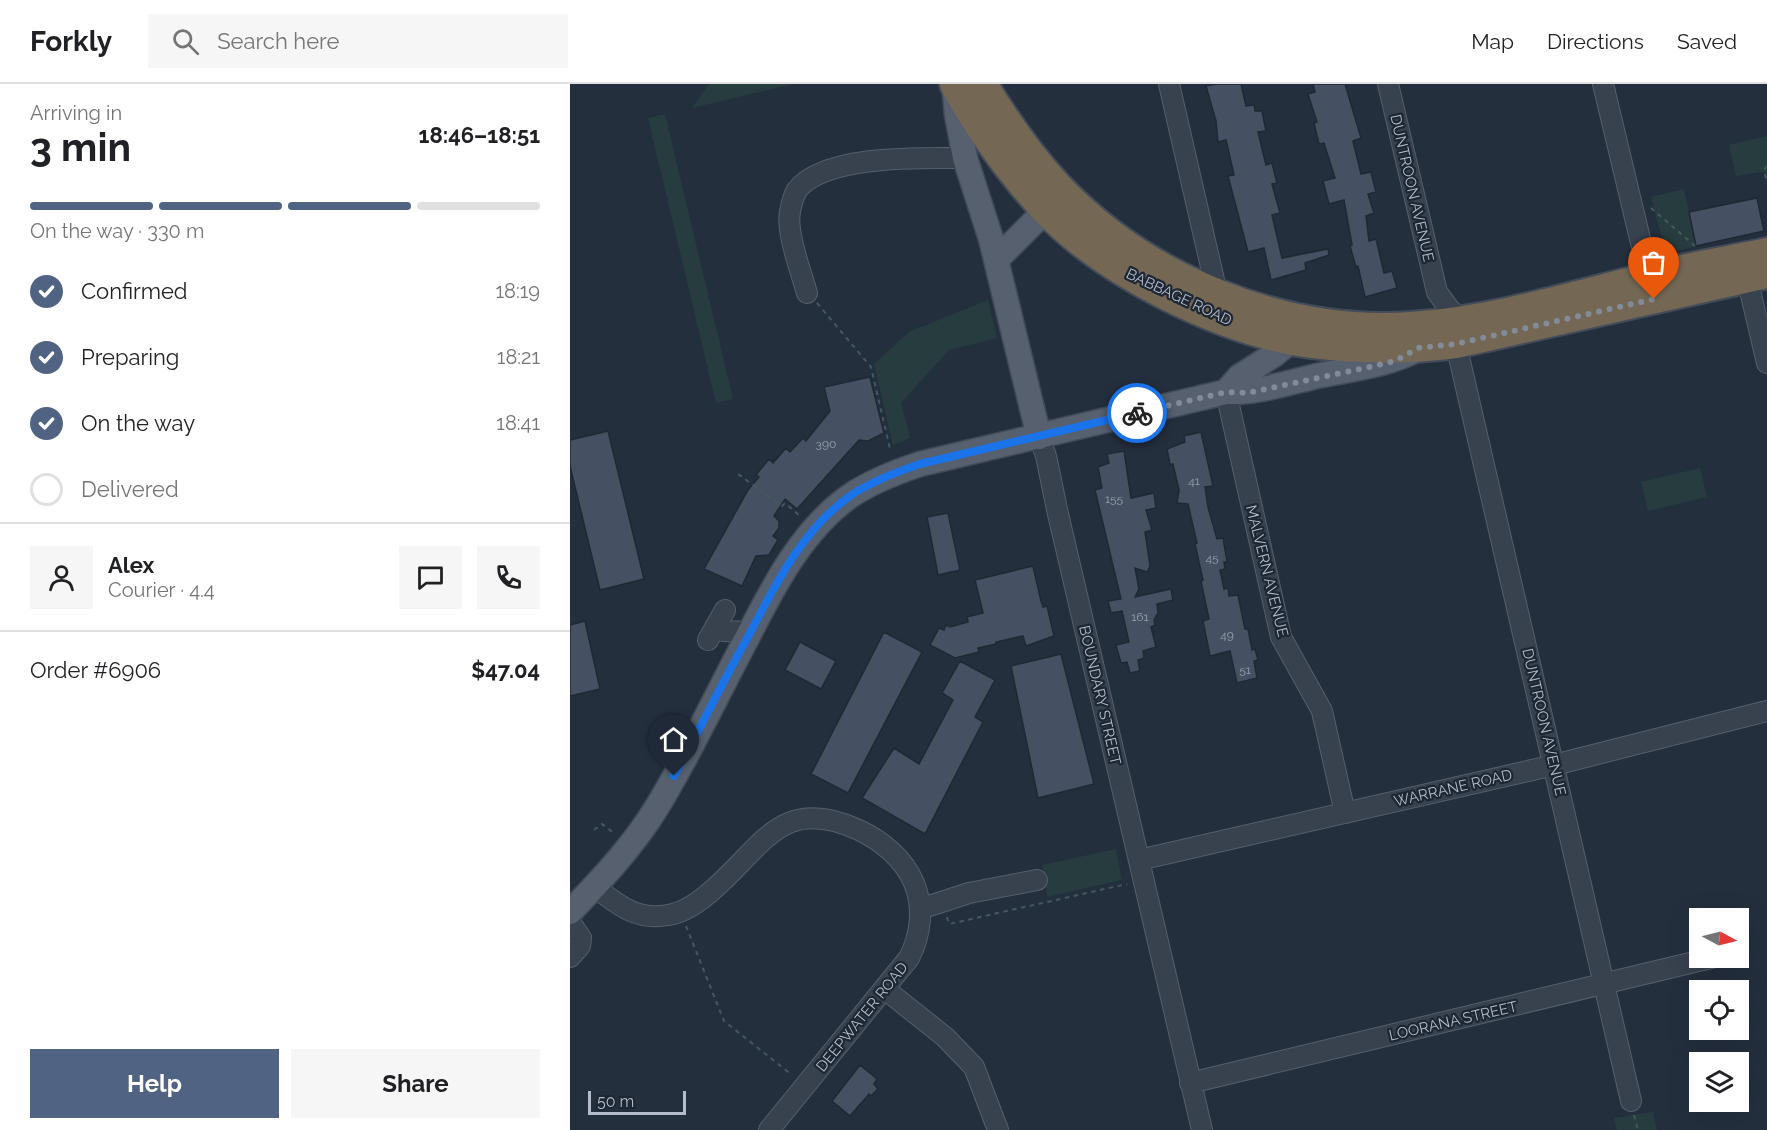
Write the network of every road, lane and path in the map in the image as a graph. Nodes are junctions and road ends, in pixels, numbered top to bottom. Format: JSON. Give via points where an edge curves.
{"nodes":[{"id":1,"x":954,"y":84,"type":"edge"},
{"id":2,"x":983,"y":84,"type":"edge"},
{"id":3,"x":1169,"y":84,"type":"edge"},
{"id":4,"x":1388,"y":84,"type":"edge"},
{"id":5,"x":1603,"y":84,"type":"edge"},
{"id":6,"x":965,"y":158,"type":"junction"},
{"id":7,"x":1767,"y":166,"type":"edge"},
{"id":8,"x":1767,"y":183,"type":"edge"},
{"id":9,"x":1059,"y":186,"type":"junction"},
{"id":10,"x":1651,"y":208,"type":"dead end"},
{"id":11,"x":1046,"y":211,"type":"junction"},
{"id":12,"x":1699,"y":251,"type":"dead end"},
{"id":13,"x":1767,"y":252,"type":"edge"},
{"id":14,"x":996,"y":260,"type":"junction"},
{"id":15,"x":1757,"y":276,"type":"edge"},
{"id":16,"x":1652,"y":288,"type":"junction"},
{"id":17,"x":1217,"y":292,"type":"junction"},
{"id":18,"x":1437,"y":292,"type":"junction"},
{"id":19,"x":807,"y":293,"type":"joint"},
{"id":20,"x":1322,"y":322,"type":"junction"},
{"id":21,"x":1460,"y":332,"type":"junction"},
{"id":22,"x":1421,"y":337,"type":"junction"},
{"id":23,"x":1290,"y":340,"type":"junction"},
{"id":24,"x":1766,"y":352,"type":"edge"},
{"id":25,"x":1226,"y":392,"type":"junction"},
{"id":26,"x":1039,"y":437,"type":"junction"},
{"id":27,"x":890,"y":449,"type":"dead end"},
{"id":28,"x":738,"y":474,"type":"dead end"},
{"id":29,"x":800,"y":516,"type":"dead end"},
{"id":30,"x":750,"y":632,"type":"junction"},
{"id":31,"x":737,"y":657,"type":"junction"},
{"id":32,"x":1767,"y":711,"type":"edge"},
{"id":33,"x":1554,"y":765,"type":"junction"},
{"id":34,"x":1345,"y":813,"type":"junction"},
{"id":35,"x":594,"y":830,"type":"dead end"},
{"id":36,"x":616,"y":834,"type":"dead end"},
{"id":37,"x":1139,"y":860,"type":"junction"},
{"id":38,"x":1037,"y":880,"type":"dead end"},
{"id":39,"x":1130,"y":883,"type":"dead end"},
{"id":40,"x":595,"y":886,"type":"junction"},
{"id":41,"x":920,"y":909,"type":"junction"},
{"id":42,"x":570,"y":912,"type":"edge"},
{"id":43,"x":570,"y":922,"type":"edge"},
{"id":44,"x":685,"y":923,"type":"dead end"},
{"id":45,"x":949,"y":924,"type":"dead end"},
{"id":46,"x":570,"y":957,"type":"edge"},
{"id":47,"x":1689,"y":963,"type":"edge"},
{"id":48,"x":1605,"y":984,"type":"junction"},
{"id":49,"x":886,"y":990,"type":"junction"},
{"id":50,"x":794,"y":1077,"type":"dead end"},
{"id":51,"x":1190,"y":1083,"type":"junction"},
{"id":52,"x":1631,"y":1101,"type":"dead end"},
{"id":53,"x":770,"y":1130,"type":"edge"},
{"id":54,"x":998,"y":1130,"type":"edge"},
{"id":55,"x":1202,"y":1130,"type":"edge"}],
"edges":[{"from":1,"to":6,"type":"main road","name":"BOUNDARY STREET"},
{"from":1,"to":11,"type":"highway","name":"BABBAGE ROAD","via":[[1010,171]]},
{"from":2,"to":9,"type":"highway","via":[[1023,145]]},
{"from":3,"to":17,"type":"street"},
{"from":4,"to":18,"type":"street","name":"DUNTROON AVENUE"},
{"from":5,"to":16,"type":"street"},
{"from":6,"to":14,"type":"main road","name":"BOUNDARY STREET"},
{"from":6,"to":19,"type":"street","via":[[869,161],[817,174],[796,191],[790,214],[792,234]]},
{"from":7,"to":8,"type":"path"},
{"from":9,"to":11,"type":"main road"},
{"from":9,"to":17,"type":"highway","name":"BABBAGE ROAD","via":[[1138,251]]},
{"from":10,"to":12,"type":"path"},
{"from":11,"to":14,"type":"main road"},
{"from":11,"to":23,"type":"highway","name":"BABBAGE ROAD","via":[[1103,258],[1156,290],[1217,317]]},
{"from":13,"to":16,"type":"highway","name":"BABBAGE ROAD"},
{"from":14,"to":26,"type":"main road","name":"BOUNDARY STREET"},
{"from":15,"to":16,"type":"highway","name":"BABBAGE ROAD"},
{"from":15,"to":24,"type":"street"},
{"from":16,"to":21,"type":"highway","name":"BABBAGE ROAD","via":[[1510,311]]},
{"from":17,"to":20,"type":"highway","name":"BABBAGE ROAD","via":[[1254,306]]},
{"from":18,"to":21,"type":"street","name":"DUNTROON AVENUE"},
{"from":18,"to":22,"type":"street"},
{"from":19,"to":27,"type":"path","via":[[871,367]]},
{"from":20,"to":22,"type":"highway","name":"BABBAGE ROAD","via":[[1379,326]]},
{"from":20,"to":23,"type":"main road"},
{"from":21,"to":22,"type":"highway","name":"BABBAGE ROAD"},
{"from":21,"to":33,"type":"street","name":"DUNTROON AVENUE"},
{"from":22,"to":23,"type":"highway","name":"BABBAGE ROAD","via":[[1366,348]]},
{"from":22,"to":25,"type":"main road","via":[[1395,361],[1247,393]]},
{"from":23,"to":25,"type":"main road","via":[[1239,377]]},
{"from":25,"to":26,"type":"main road"},
{"from":25,"to":34,"type":"street","name":"MALVERN AVENUE","via":[[1281,637],[1322,711]]},
{"from":26,"to":30,"type":"main road","via":[[920,464],[850,497],[828,514],[800,548]]},
{"from":26,"to":37,"type":"street","name":"BOUNDARY STREET"},
{"from":28,"to":29,"type":"path"},
{"from":30,"to":31,"type":"main road"},
{"from":30,"to":31,"type":"street","via":[[717,627]]},
{"from":31,"to":40,"type":"main road","via":[[657,805],[629,847]]},
{"from":32,"to":33,"type":"street","name":"WARRANE ROAD"},
{"from":33,"to":34,"type":"street","name":"WARRANE ROAD"},
{"from":33,"to":48,"type":"street","name":"DUNTROON AVENUE"},
{"from":34,"to":37,"type":"street","name":"WARRANE ROAD"},
{"from":35,"to":36,"type":"path","via":[[602,824]]},
{"from":37,"to":51,"type":"street","name":"BOUNDARY STREET"},
{"from":38,"to":41,"type":"street","via":[[969,893]]},
{"from":39,"to":45,"type":"path"},
{"from":40,"to":41,"type":"street","name":"DEEPWATER ROAD","via":[[623,909],[653,917],[670,915],[704,898],[774,831],[797,820],[819,817],[842,822],[885,846],[908,871]]},
{"from":40,"to":42,"type":"main road"},
{"from":41,"to":49,"type":"street","name":"DEEPWATER ROAD","via":[[914,950]]},
{"from":43,"to":46,"type":"street","via":[[581,938],[580,946]]},
{"from":44,"to":50,"type":"path","via":[[724,1021]]},
{"from":47,"to":48,"type":"street","name":"LOORANA STREET"},
{"from":48,"to":51,"type":"street","name":"LOORANA STREET"},
{"from":48,"to":52,"type":"street","name":"DUNTROON AVENUE"},
{"from":49,"to":53,"type":"street","name":"DEEPWATER ROAD"},
{"from":49,"to":54,"type":"street","via":[[945,1037],[974,1067]]},
{"from":51,"to":55,"type":"street","name":"BOUNDARY STREET"}]}
